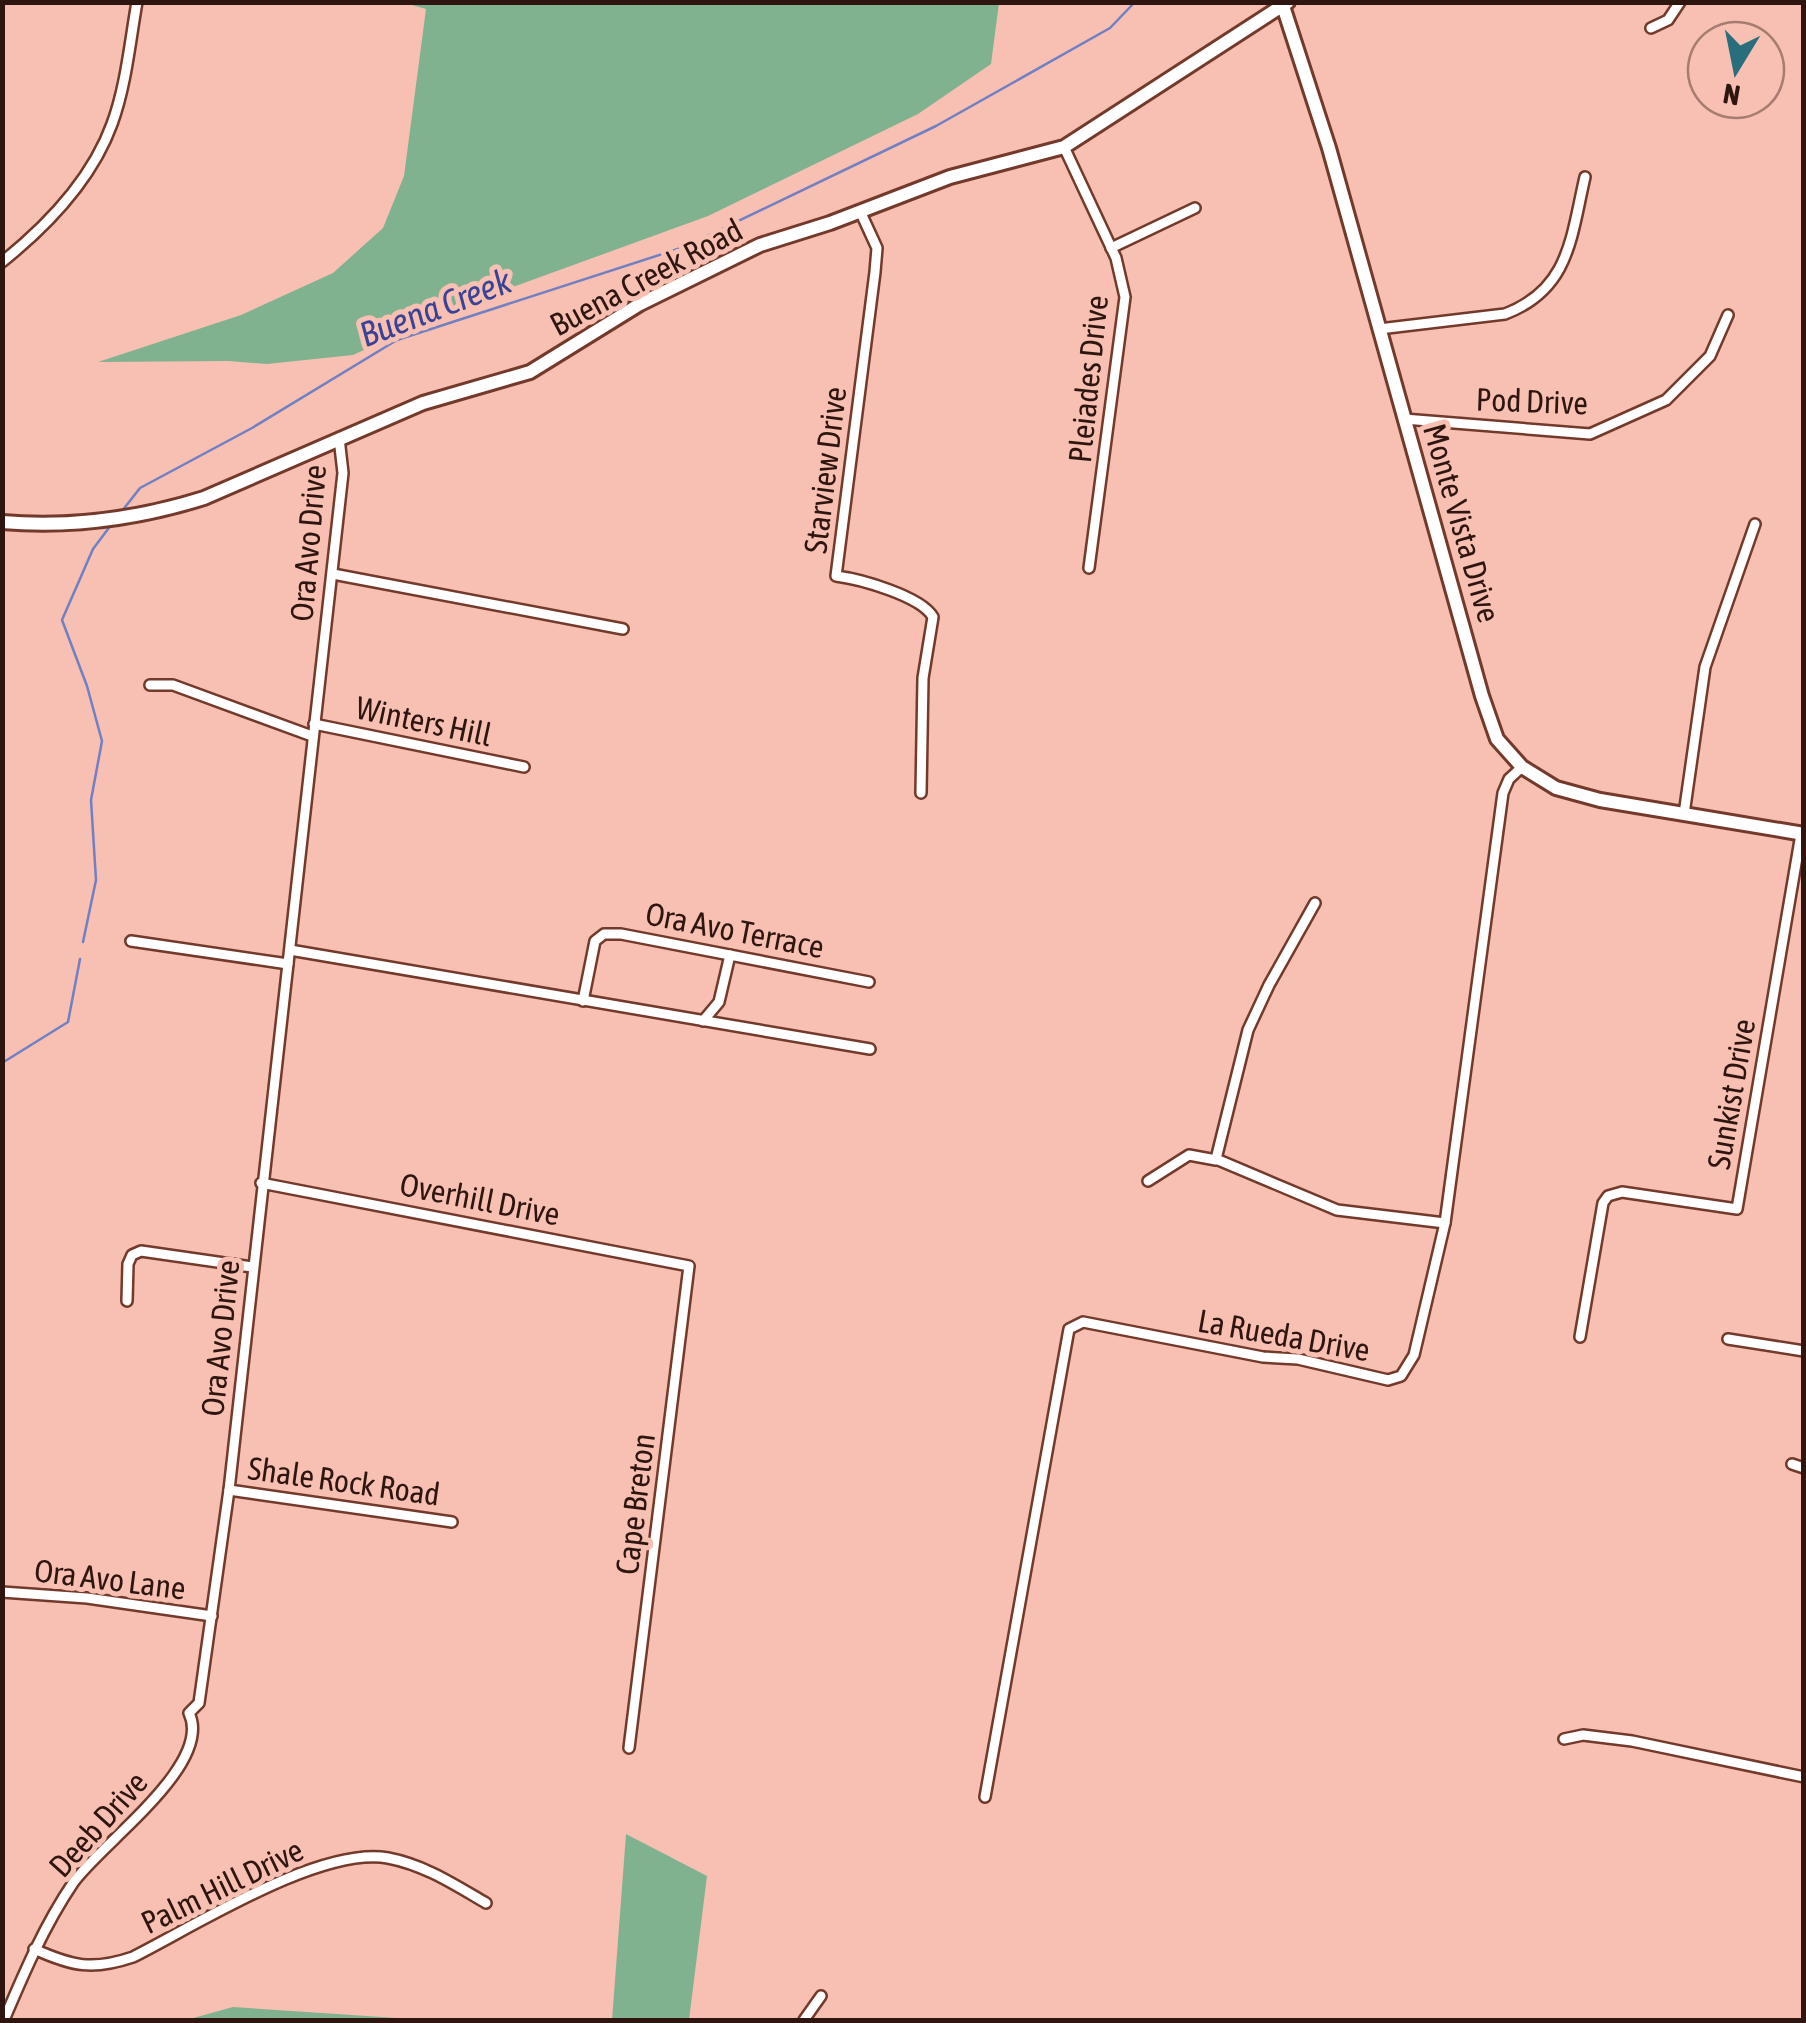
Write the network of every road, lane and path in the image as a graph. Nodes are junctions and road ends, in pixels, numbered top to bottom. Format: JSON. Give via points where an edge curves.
{"nodes":[{"id":1,"x":137,"y":2,"type":"edge"},
{"id":2,"x":1680,"y":2,"type":"edge"},
{"id":3,"x":1285,"y":4,"type":"edge"},
{"id":4,"x":1651,"y":28,"type":"dead end"},
{"id":5,"x":1064,"y":147,"type":"junction"},
{"id":6,"x":1585,"y":177,"type":"dead end"},
{"id":7,"x":1196,"y":208,"type":"dead end"},
{"id":8,"x":860,"y":210,"type":"junction"},
{"id":9,"x":1111,"y":248,"type":"junction"},
{"id":10,"x":2,"y":262,"type":"edge"},
{"id":11,"x":1728,"y":315,"type":"dead end"},
{"id":12,"x":1379,"y":330,"type":"junction"},
{"id":13,"x":1404,"y":419,"type":"junction"},
{"id":14,"x":339,"y":438,"type":"junction"},
{"id":15,"x":2,"y":522,"type":"edge"},
{"id":16,"x":1755,"y":524,"type":"dead end"},
{"id":17,"x":1090,"y":568,"type":"dead end"},
{"id":18,"x":332,"y":574,"type":"junction"},
{"id":19,"x":623,"y":629,"type":"dead end"},
{"id":20,"x":150,"y":686,"type":"dead end"},
{"id":21,"x":314,"y":724,"type":"junction"},
{"id":22,"x":312,"y":736,"type":"junction"},
{"id":23,"x":524,"y":767,"type":"dead end"},
{"id":24,"x":1522,"y":767,"type":"junction"},
{"id":25,"x":921,"y":793,"type":"dead end"},
{"id":26,"x":1684,"y":814,"type":"junction"},
{"id":27,"x":1802,"y":834,"type":"edge"},
{"id":28,"x":1314,"y":904,"type":"dead end"},
{"id":29,"x":131,"y":941,"type":"dead end"},
{"id":30,"x":290,"y":950,"type":"junction"},
{"id":31,"x":730,"y":955,"type":"junction"},
{"id":32,"x":288,"y":964,"type":"junction"},
{"id":33,"x":869,"y":982,"type":"dead end"},
{"id":34,"x":583,"y":1002,"type":"junction"},
{"id":35,"x":703,"y":1021,"type":"junction"},
{"id":36,"x":870,"y":1050,"type":"dead end"},
{"id":37,"x":1216,"y":1160,"type":"junction"},
{"id":38,"x":1148,"y":1181,"type":"dead end"},
{"id":39,"x":261,"y":1183,"type":"junction"},
{"id":40,"x":1446,"y":1223,"type":"junction"},
{"id":41,"x":690,"y":1266,"type":"joint"},
{"id":42,"x":252,"y":1267,"type":"junction"},
{"id":43,"x":127,"y":1301,"type":"dead end"},
{"id":44,"x":1580,"y":1337,"type":"dead end"},
{"id":45,"x":1728,"y":1338,"type":"dead end"},
{"id":46,"x":1804,"y":1351,"type":"edge"},
{"id":47,"x":1792,"y":1464,"type":"dead end"},
{"id":48,"x":1804,"y":1468,"type":"edge"},
{"id":49,"x":229,"y":1490,"type":"junction"},
{"id":50,"x":452,"y":1522,"type":"dead end"},
{"id":51,"x":2,"y":1592,"type":"edge"},
{"id":52,"x":212,"y":1616,"type":"junction"},
{"id":53,"x":189,"y":1712,"type":"joint"},
{"id":54,"x":1564,"y":1739,"type":"dead end"},
{"id":55,"x":629,"y":1748,"type":"dead end"},
{"id":56,"x":1804,"y":1778,"type":"edge"},
{"id":57,"x":985,"y":1797,"type":"dead end"},
{"id":58,"x":486,"y":1903,"type":"dead end"},
{"id":59,"x":34,"y":1949,"type":"junction"},
{"id":60,"x":821,"y":1996,"type":"dead end"},
{"id":61,"x":4,"y":2020,"type":"edge"},
{"id":62,"x":804,"y":2020,"type":"edge"}],
"edges":[{"from":1,"to":10,"type":"street","via":[[116,113],[102,144],[50,220]]},
{"from":2,"to":4,"type":"street","via":[[1668,20]]},
{"from":3,"to":5,"type":"main road","name":"Buena Creek Road"},
{"from":3,"to":12,"type":"main road","name":"Monte Vista Drive"},
{"from":5,"to":8,"type":"main road","name":"Buena Creek Road"},
{"from":5,"to":9,"type":"street","name":"Pleiades Drive"},
{"from":6,"to":12,"type":"street","via":[[1565,260],[1545,292],[1505,314]]},
{"from":7,"to":9,"type":"street"},
{"from":8,"to":14,"type":"main road","name":"Buena Creek Road","via":[[694,276],[530,372],[424,403]]},
{"from":8,"to":25,"type":"street","name":"Starview Drive","via":[[877,248],[876,272],[836,576],[928,608],[933,617],[923,678]]},
{"from":9,"to":17,"type":"street","name":"Pleiades Drive","via":[[1124,316]]},
{"from":11,"to":13,"type":"street","name":"Pod Drive","via":[[1710,356],[1666,400],[1590,434]]},
{"from":12,"to":13,"type":"main road","name":"Monte Vista Drive"},
{"from":13,"to":24,"type":"main road","name":"Monte Vista Drive","via":[[1482,696],[1497,739]]},
{"from":14,"to":15,"type":"main road","name":"Buena Creek Road","via":[[204,498],[124,519]]},
{"from":14,"to":18,"type":"street","name":"Ora Avo Drive","via":[[343,473]]},
{"from":16,"to":26,"type":"street","via":[[1706,667]]},
{"from":18,"to":19,"type":"street"},
{"from":18,"to":21,"type":"street","name":"Ora Avo Drive"},
{"from":20,"to":22,"type":"street","via":[[174,685]]},
{"from":21,"to":22,"type":"street","name":"Ora Avo Drive"},
{"from":21,"to":23,"type":"street","name":"Winters Hill"},
{"from":22,"to":30,"type":"street","name":"Ora Avo Drive"},
{"from":24,"to":26,"type":"main road","name":"Monte Vista Drive","via":[[1556,788]]},
{"from":24,"to":40,"type":"street","name":"La Rueda Drive","via":[[1503,792]]},
{"from":26,"to":27,"type":"main road","name":"Monte Vista Drive"},
{"from":27,"to":44,"type":"street","name":"Sunkist Drive","via":[[1736,1210],[1622,1192],[1608,1196]]},
{"from":28,"to":37,"type":"street","via":[[1248,1030]]},
{"from":29,"to":32,"type":"street"},
{"from":30,"to":32,"type":"street","name":"Ora Avo Drive"},
{"from":30,"to":34,"type":"street"},
{"from":31,"to":33,"type":"street","name":"Ora Avo Terrace"},
{"from":31,"to":34,"type":"street","name":"Ora Avo Terrace","via":[[604,934],[595,941]]},
{"from":31,"to":35,"type":"street","via":[[718,1002]]},
{"from":32,"to":39,"type":"street","name":"Ora Avo Drive"},
{"from":34,"to":35,"type":"street"},
{"from":35,"to":36,"type":"street"},
{"from":37,"to":38,"type":"street","via":[[1188,1155]]},
{"from":37,"to":40,"type":"street","via":[[1337,1210]]},
{"from":39,"to":41,"type":"street","name":"Overhill Drive"},
{"from":39,"to":42,"type":"street","name":"Ora Avo Drive"},
{"from":40,"to":57,"type":"street","name":"La Rueda Drive","via":[[1414,1355],[1395,1380],[1083,1322],[1068,1329]]},
{"from":41,"to":55,"type":"street","name":"Cape Breton"},
{"from":42,"to":43,"type":"street","via":[[141,1252],[128,1264]]},
{"from":42,"to":49,"type":"street","name":"Ora Avo Drive"},
{"from":45,"to":46,"type":"street"},
{"from":47,"to":48,"type":"street"},
{"from":49,"to":50,"type":"street","name":"Shale Rock Road"},
{"from":49,"to":52,"type":"street","name":"Ora Avo Drive"},
{"from":51,"to":52,"type":"street","name":"Ora Avo Lane"},
{"from":52,"to":53,"type":"street","name":"Ora Avo Drive","via":[[199,1703]]},
{"from":53,"to":59,"type":"street","name":"Deeb Drive","via":[[193,1740],[176,1771],[74,1882]]},
{"from":54,"to":56,"type":"street","via":[[1632,1742]]},
{"from":58,"to":59,"type":"street","name":"Palm Hill Drive","via":[[428,1869],[354,1858],[299,1873],[108,1965],[78,1966]]},
{"from":59,"to":61,"type":"street","name":"Deeb Drive"},
{"from":60,"to":62,"type":"street"}]}
